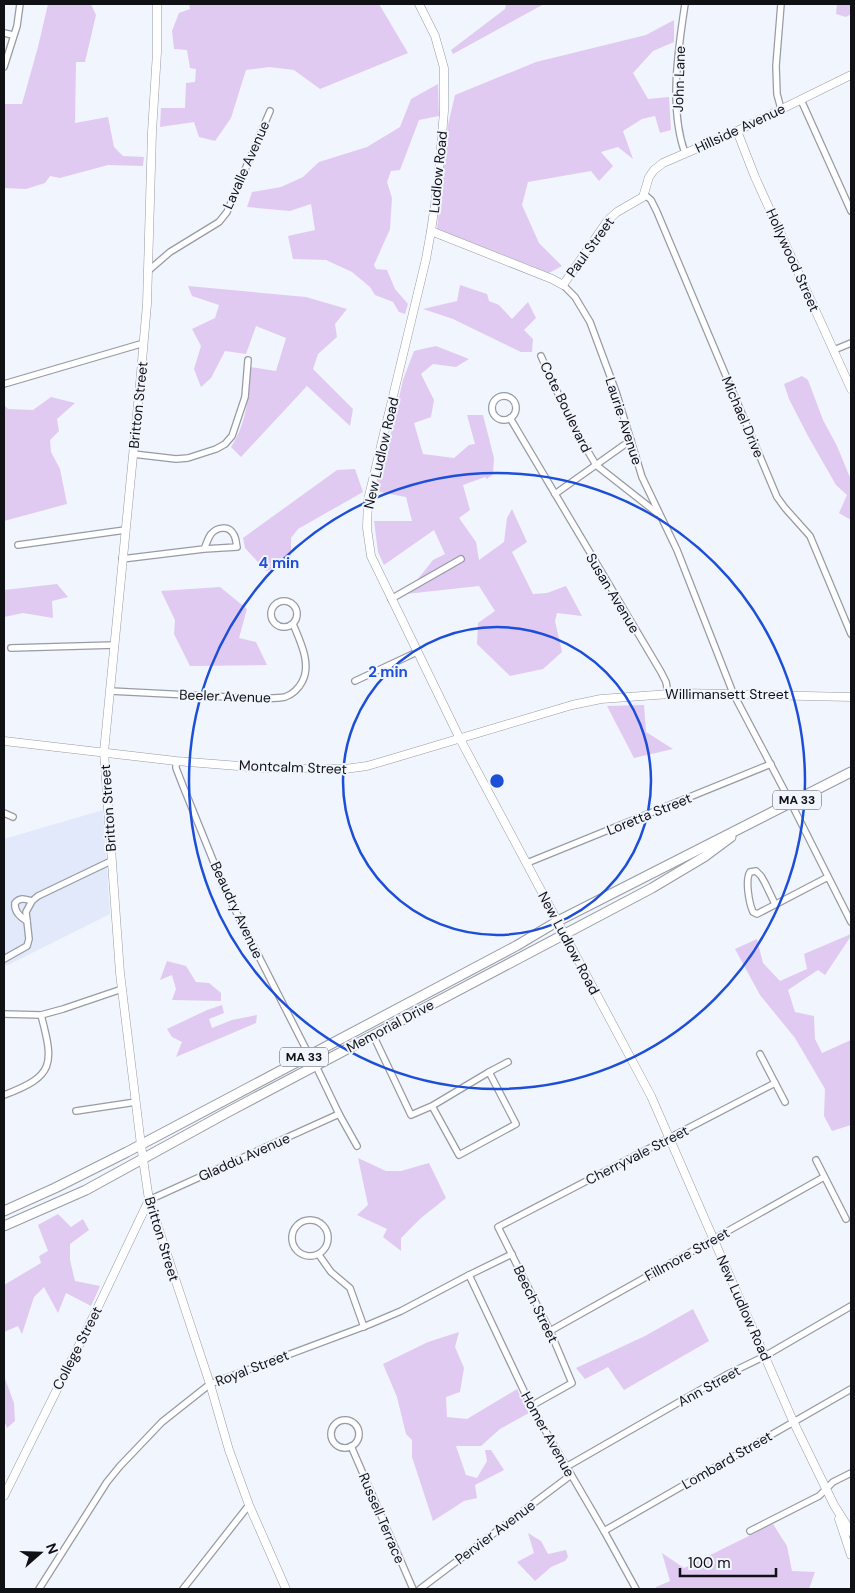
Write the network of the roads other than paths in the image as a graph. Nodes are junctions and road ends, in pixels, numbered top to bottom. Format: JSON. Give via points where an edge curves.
{"nodes":[{"id":1,"x":20,"y":4,"type":"edge"},
{"id":2,"x":157,"y":4,"type":"edge"},
{"id":3,"x":419,"y":4,"type":"edge"},
{"id":4,"x":685,"y":4,"type":"edge"},
{"id":5,"x":781,"y":4,"type":"edge"},
{"id":6,"x":4,"y":33,"type":"edge"},
{"id":7,"x":13,"y":35,"type":"junction"},
{"id":8,"x":4,"y":67,"type":"edge"},
{"id":9,"x":851,"y":75,"type":"edge"},
{"id":10,"x":801,"y":100,"type":"junction"},
{"id":11,"x":781,"y":109,"type":"junction"},
{"id":12,"x":270,"y":111,"type":"dead end"},
{"id":13,"x":737,"y":131,"type":"junction"},
{"id":14,"x":685,"y":153,"type":"junction"},
{"id":15,"x":644,"y":194,"type":"junction"},
{"id":16,"x":851,"y":211,"type":"edge"},
{"id":17,"x":431,"y":231,"type":"junction"},
{"id":18,"x":148,"y":271,"type":"junction"},
{"id":19,"x":563,"y":286,"type":"junction"},
{"id":20,"x":406,"y":342,"type":"joint"},
{"id":21,"x":851,"y":342,"type":"edge"},
{"id":22,"x":144,"y":343,"type":"junction"},
{"id":23,"x":834,"y":350,"type":"junction"},
{"id":24,"x":541,"y":356,"type":"dead end"},
{"id":25,"x":248,"y":360,"type":"dead end"},
{"id":26,"x":4,"y":384,"type":"edge"},
{"id":27,"x":851,"y":389,"type":"edge"},
{"id":28,"x":510,"y":418,"type":"junction"},
{"id":29,"x":631,"y":440,"type":"junction"},
{"id":30,"x":133,"y":454,"type":"junction"},
{"id":31,"x":596,"y":465,"type":"junction"},
{"id":32,"x":555,"y":494,"type":"junction"},
{"id":33,"x":660,"y":515,"type":"junction"},
{"id":34,"x":125,"y":530,"type":"junction"},
{"id":35,"x":18,"y":546,"type":"dead end"},
{"id":36,"x":204,"y":549,"type":"junction"},
{"id":37,"x":122,"y":559,"type":"junction"},
{"id":38,"x":461,"y":559,"type":"dead end"},
{"id":39,"x":391,"y":599,"type":"junction"},
{"id":40,"x":293,"y":624,"type":"junction"},
{"id":41,"x":851,"y":634,"type":"edge"},
{"id":42,"x":115,"y":645,"type":"junction"},
{"id":43,"x":11,"y":648,"type":"dead end"},
{"id":44,"x":417,"y":652,"type":"junction"},
{"id":45,"x":355,"y":681,"type":"dead end"},
{"id":46,"x":110,"y":691,"type":"junction"},
{"id":47,"x":668,"y":693,"type":"junction"},
{"id":48,"x":733,"y":693,"type":"junction"},
{"id":49,"x":851,"y":697,"type":"edge"},
{"id":50,"x":603,"y":698,"type":"joint"},
{"id":51,"x":460,"y":739,"type":"junction"},
{"id":52,"x":4,"y":741,"type":"edge"},
{"id":53,"x":104,"y":752,"type":"junction"},
{"id":54,"x":176,"y":761,"type":"junction"},
{"id":55,"x":771,"y":764,"type":"junction"},
{"id":56,"x":851,"y":772,"type":"edge"},
{"id":57,"x":791,"y":803,"type":"junction"},
{"id":58,"x":4,"y":813,"type":"edge"},
{"id":59,"x":13,"y":817,"type":"dead end"},
{"id":60,"x":742,"y":827,"type":"junction"},
{"id":61,"x":111,"y":861,"type":"junction"},
{"id":62,"x":527,"y":863,"type":"junction"},
{"id":63,"x":828,"y":877,"type":"junction"},
{"id":64,"x":32,"y":901,"type":"junction"},
{"id":65,"x":775,"y":904,"type":"junction"},
{"id":66,"x":27,"y":921,"type":"junction"},
{"id":67,"x":558,"y":921,"type":"junction"},
{"id":68,"x":851,"y":922,"type":"edge"},
{"id":69,"x":564,"y":934,"type":"junction"},
{"id":70,"x":4,"y":959,"type":"edge"},
{"id":71,"x":122,"y":989,"type":"junction"},
{"id":72,"x":4,"y":1014,"type":"edge"},
{"id":73,"x":41,"y":1015,"type":"junction"},
{"id":74,"x":373,"y":1035,"type":"junction"},
{"id":75,"x":760,"y":1054,"type":"dead end"},
{"id":76,"x":308,"y":1055,"type":"junction"},
{"id":77,"x":508,"y":1062,"type":"dead end"},
{"id":78,"x":316,"y":1066,"type":"junction"},
{"id":79,"x":489,"y":1072,"type":"junction"},
{"id":80,"x":775,"y":1083,"type":"junction"},
{"id":81,"x":4,"y":1095,"type":"edge"},
{"id":82,"x":136,"y":1102,"type":"junction"},
{"id":83,"x":785,"y":1102,"type":"dead end"},
{"id":84,"x":432,"y":1106,"type":"junction"},
{"id":85,"x":76,"y":1111,"type":"dead end"},
{"id":86,"x":339,"y":1114,"type":"junction"},
{"id":87,"x":670,"y":1138,"type":"junction"},
{"id":88,"x":141,"y":1144,"type":"junction"},
{"id":89,"x":357,"y":1146,"type":"dead end"},
{"id":90,"x":143,"y":1158,"type":"junction"},
{"id":91,"x":816,"y":1160,"type":"dead end"},
{"id":92,"x":824,"y":1177,"type":"junction"},
{"id":93,"x":149,"y":1200,"type":"junction"},
{"id":94,"x":4,"y":1212,"type":"edge"},
{"id":95,"x":846,"y":1219,"type":"dead end"},
{"id":96,"x":4,"y":1226,"type":"edge"},
{"id":97,"x":498,"y":1227,"type":"joint"},
{"id":98,"x":714,"y":1239,"type":"junction"},
{"id":99,"x":319,"y":1254,"type":"junction"},
{"id":100,"x":512,"y":1254,"type":"junction"},
{"id":101,"x":469,"y":1274,"type":"junction"},
{"id":102,"x":851,"y":1306,"type":"edge"},
{"id":103,"x":364,"y":1327,"type":"junction"},
{"id":104,"x":550,"y":1331,"type":"junction"},
{"id":105,"x":765,"y":1356,"type":"junction"},
{"id":106,"x":210,"y":1384,"type":"junction"},
{"id":107,"x":851,"y":1389,"type":"edge"},
{"id":108,"x":531,"y":1406,"type":"junction"},
{"id":109,"x":793,"y":1421,"type":"junction"},
{"id":110,"x":351,"y":1446,"type":"junction"},
{"id":111,"x":566,"y":1467,"type":"junction"},
{"id":112,"x":851,"y":1473,"type":"edge"},
{"id":113,"x":571,"y":1475,"type":"junction"},
{"id":114,"x":7,"y":1481,"type":"edge"},
{"id":115,"x":826,"y":1488,"type":"junction"},
{"id":116,"x":4,"y":1496,"type":"edge"},
{"id":117,"x":249,"y":1505,"type":"junction"},
{"id":118,"x":834,"y":1505,"type":"junction"},
{"id":119,"x":604,"y":1531,"type":"junction"},
{"id":120,"x":750,"y":1531,"type":"dead end"},
{"id":121,"x":851,"y":1532,"type":"edge"},
{"id":122,"x":851,"y":1555,"type":"edge"},
{"id":123,"x":40,"y":1589,"type":"edge"},
{"id":124,"x":183,"y":1589,"type":"edge"},
{"id":125,"x":286,"y":1589,"type":"edge"},
{"id":126,"x":413,"y":1589,"type":"edge"},
{"id":127,"x":420,"y":1589,"type":"edge"},
{"id":128,"x":636,"y":1589,"type":"edge"}],
"edges":[{"from":1,"to":7,"type":"street"},
{"from":2,"to":18,"type":"street","name":"Britton Street"},
{"from":3,"to":17,"type":"street","name":"Ludlow Road","via":[[438,44],[445,77],[438,184]]},
{"from":4,"to":14,"type":"street","name":"John Lane","via":[[676,64],[679,138]]},
{"from":5,"to":11,"type":"street","via":[[776,66]]},
{"from":6,"to":7,"type":"street"},
{"from":7,"to":8,"type":"street"},
{"from":9,"to":10,"type":"street","name":"Hillside Avenue"},
{"from":10,"to":11,"type":"street","name":"Hillside Avenue"},
{"from":10,"to":16,"type":"street"},
{"from":11,"to":13,"type":"street","name":"Hillside Avenue"},
{"from":12,"to":18,"type":"street","name":"Lavalle Avenue","via":[[219,222],[170,252]]},
{"from":13,"to":14,"type":"street","name":"Hillside Avenue"},
{"from":13,"to":23,"type":"street","name":"Hollywood Street"},
{"from":14,"to":15,"type":"street","name":"Hillside Avenue","via":[[654,170]]},
{"from":15,"to":19,"type":"street","name":"Paul Street","via":[[608,220]]},
{"from":15,"to":41,"type":"street","name":"Michael Drive","via":[[651,200],[777,497],[810,536]]},
{"from":17,"to":19,"type":"street","name":"Laurie Avenue"},
{"from":17,"to":20,"type":"street","name":"Ludlow Road"},
{"from":18,"to":22,"type":"street","name":"Britton Street"},
{"from":19,"to":29,"type":"street","name":"Laurie Avenue","via":[[575,297],[590,322]]},
{"from":20,"to":39,"type":"street","name":"New Ludlow Road","via":[[367,510],[371,556]]},
{"from":21,"to":23,"type":"street"},
{"from":22,"to":26,"type":"street"},
{"from":22,"to":30,"type":"street","name":"Britton Street"},
{"from":23,"to":27,"type":"street","name":"Hollywood Street"},
{"from":24,"to":31,"type":"street","name":"Cote Boulevard","via":[[577,433]]},
{"from":25,"to":30,"type":"street","via":[[245,397],[232,436],[225,444],[188,458]]},
{"from":28,"to":28,"type":"street","name":"Susan Avenue","via":[[515,412],[514,401],[507,396],[499,397],[493,404],[494,413],[501,419]]},
{"from":28,"to":32,"type":"street","name":"Susan Avenue"},
{"from":29,"to":31,"type":"street"},
{"from":29,"to":33,"type":"street","name":"Laurie Avenue","via":[[642,477]]},
{"from":30,"to":34,"type":"street","name":"Britton Street"},
{"from":31,"to":32,"type":"street"},
{"from":31,"to":33,"type":"street","name":"Cote Boulevard"},
{"from":32,"to":47,"type":"street","name":"Susan Avenue","via":[[663,677]]},
{"from":33,"to":48,"type":"street","name":"Laurie Avenue"},
{"from":34,"to":35,"type":"street"},
{"from":34,"to":37,"type":"street","name":"Britton Street"},
{"from":36,"to":36,"type":"street","via":[[210,535],[217,529],[230,529],[236,537],[237,547]]},
{"from":36,"to":37,"type":"street"},
{"from":37,"to":42,"type":"street","name":"Britton Street"},
{"from":38,"to":39,"type":"street"},
{"from":39,"to":44,"type":"street","name":"New Ludlow Road"},
{"from":40,"to":40,"type":"street","name":"Beeler Avenue","via":[[277,625],[271,614],[275,606],[282,602],[294,605],[297,617]]},
{"from":40,"to":46,"type":"street","name":"Beeler Avenue","via":[[302,644],[306,670],[301,685],[289,696]]},
{"from":42,"to":43,"type":"street"},
{"from":42,"to":46,"type":"street","name":"Britton Street"},
{"from":44,"to":45,"type":"street"},
{"from":44,"to":51,"type":"street","name":"New Ludlow Road"},
{"from":46,"to":53,"type":"street","name":"Britton Street"},
{"from":47,"to":48,"type":"street","name":"Willimansett Street"},
{"from":47,"to":50,"type":"street","name":"Willimansett Street"},
{"from":48,"to":49,"type":"street","name":"Willimansett Street"},
{"from":48,"to":55,"type":"street","name":"Laurie Avenue"},
{"from":50,"to":51,"type":"street","name":"Montcalm Street"},
{"from":51,"to":54,"type":"street","name":"Montcalm Street","via":[[344,770]]},
{"from":51,"to":62,"type":"street","name":"New Ludlow Road"},
{"from":52,"to":53,"type":"street","name":"Montcalm Street"},
{"from":53,"to":54,"type":"street","name":"Montcalm Street"},
{"from":53,"to":61,"type":"street","name":"Britton Street"},
{"from":54,"to":76,"type":"street","name":"Beaudry Avenue","via":[[225,890]]},
{"from":55,"to":57,"type":"street","name":"Laurie Avenue"},
{"from":55,"to":62,"type":"street","name":"Loretta Street"},
{"from":56,"to":57,"type":"main road","name":"Memorial Drive","number":"MA 33"},
{"from":57,"to":60,"type":"main road","name":"Memorial Drive","number":"MA 33"},
{"from":57,"to":63,"type":"street","name":"Laurie Avenue"},
{"from":58,"to":59,"type":"street"},
{"from":60,"to":67,"type":"main road","name":"Memorial Drive","number":"MA 33"},
{"from":60,"to":69,"type":"main road","name":"Memorial Drive","number":"MA 33","via":[[720,846],[678,873]]},
{"from":61,"to":64,"type":"street"},
{"from":61,"to":71,"type":"street","name":"Britton Street"},
{"from":62,"to":67,"type":"street","name":"New Ludlow Road"},
{"from":63,"to":65,"type":"street"},
{"from":63,"to":68,"type":"street","name":"Laurie Avenue"},
{"from":64,"to":66,"type":"street","via":[[26,912]]},
{"from":64,"to":66,"type":"street","via":[[22,899],[15,903],[18,914]]},
{"from":65,"to":65,"type":"street","via":[[761,876],[756,871],[750,872],[747,878],[753,912],[757,914]]},
{"from":66,"to":70,"type":"street","via":[[27,946]]},
{"from":67,"to":69,"type":"street","name":"New Ludlow Road"},
{"from":67,"to":76,"type":"main road","name":"Memorial Drive","number":"MA 33"},
{"from":69,"to":74,"type":"main road","name":"Memorial Drive","number":"MA 33"},
{"from":69,"to":87,"type":"street","name":"New Ludlow Road","via":[[641,1076]]},
{"from":71,"to":73,"type":"street"},
{"from":71,"to":82,"type":"street","name":"Britton Street"},
{"from":72,"to":73,"type":"street"},
{"from":73,"to":81,"type":"street","via":[[50,1052],[46,1068],[27,1086]]},
{"from":74,"to":78,"type":"main road","name":"Memorial Drive","number":"MA 33"},
{"from":74,"to":84,"type":"street","via":[[411,1115]]},
{"from":75,"to":80,"type":"street"},
{"from":76,"to":88,"type":"main road","name":"Memorial Drive","number":"MA 33"},
{"from":77,"to":79,"type":"street"},
{"from":78,"to":86,"type":"street"},
{"from":78,"to":90,"type":"main road","name":"Memorial Drive","number":"MA 33"},
{"from":79,"to":84,"type":"street"},
{"from":79,"to":84,"type":"street","via":[[516,1124],[459,1155]]},
{"from":80,"to":83,"type":"street"},
{"from":80,"to":87,"type":"street","name":"Cherryvale Street"},
{"from":82,"to":85,"type":"street"},
{"from":82,"to":88,"type":"street","name":"Britton Street"},
{"from":86,"to":89,"type":"street"},
{"from":86,"to":93,"type":"street","name":"Gladdu Avenue"},
{"from":87,"to":97,"type":"street","name":"Cherryvale Street"},
{"from":87,"to":98,"type":"street","name":"New Ludlow Road"},
{"from":88,"to":90,"type":"street","name":"Britton Street"},
{"from":88,"to":94,"type":"main road","name":"Memorial Drive","number":"MA 33"},
{"from":90,"to":93,"type":"street","name":"Britton Street"},
{"from":90,"to":96,"type":"main road","name":"Memorial Drive","number":"MA 33","via":[[86,1190]]},
{"from":91,"to":92,"type":"street"},
{"from":92,"to":95,"type":"street"},
{"from":92,"to":98,"type":"street","name":"Fillmore Street"},
{"from":93,"to":106,"type":"street","name":"Britton Street"},
{"from":93,"to":114,"type":"street","name":"College Street"},
{"from":97,"to":100,"type":"street","name":"Beech Street"},
{"from":98,"to":104,"type":"street","name":"Fillmore Street"},
{"from":98,"to":105,"type":"street","name":"New Ludlow Road"},
{"from":99,"to":99,"type":"street","via":[[328,1244],[327,1230],[316,1221],[302,1222],[293,1232],[294,1246],[305,1256]]},
{"from":99,"to":103,"type":"street","via":[[331,1272],[350,1288]]},
{"from":100,"to":101,"type":"street","name":"Royal Street"},
{"from":100,"to":104,"type":"street","name":"Beech Street"},
{"from":101,"to":103,"type":"street","name":"Royal Street"},
{"from":101,"to":108,"type":"street","name":"Homer Avenue"},
{"from":102,"to":105,"type":"street","name":"Ann Street"},
{"from":103,"to":106,"type":"street","name":"Royal Street"},
{"from":104,"to":108,"type":"street","name":"Beech Street","via":[[572,1383]]},
{"from":105,"to":109,"type":"street","name":"New Ludlow Road"},
{"from":105,"to":111,"type":"street","name":"Ann Street"},
{"from":106,"to":117,"type":"street","name":"Britton Street"},
{"from":106,"to":123,"type":"street","name":"Royal Street","via":[[162,1422],[120,1466]]},
{"from":107,"to":109,"type":"street","name":"Lombard Street"},
{"from":108,"to":111,"type":"street","name":"Homer Avenue"},
{"from":109,"to":115,"type":"street","name":"New Ludlow Road"},
{"from":109,"to":119,"type":"street","name":"Lombard Street"},
{"from":110,"to":110,"type":"street","via":[[338,1446],[332,1439],[332,1430],[341,1420],[350,1421],[357,1427],[359,1436]]},
{"from":110,"to":126,"type":"street","name":"Russell Terrace"},
{"from":111,"to":113,"type":"street","name":"Homer Avenue"},
{"from":112,"to":115,"type":"street"},
{"from":113,"to":119,"type":"street","name":"Homer Avenue"},
{"from":113,"to":127,"type":"street","name":"Pervier Avenue"},
{"from":114,"to":116,"type":"street","name":"College Street"},
{"from":115,"to":118,"type":"street","name":"New Ludlow Road"},
{"from":115,"to":120,"type":"street","via":[[818,1496]]},
{"from":117,"to":124,"type":"street"},
{"from":117,"to":125,"type":"street","name":"Britton Street"},
{"from":118,"to":121,"type":"street","name":"New Ludlow Road"},
{"from":118,"to":122,"type":"street"},
{"from":119,"to":128,"type":"street","name":"Homer Avenue"}]}
